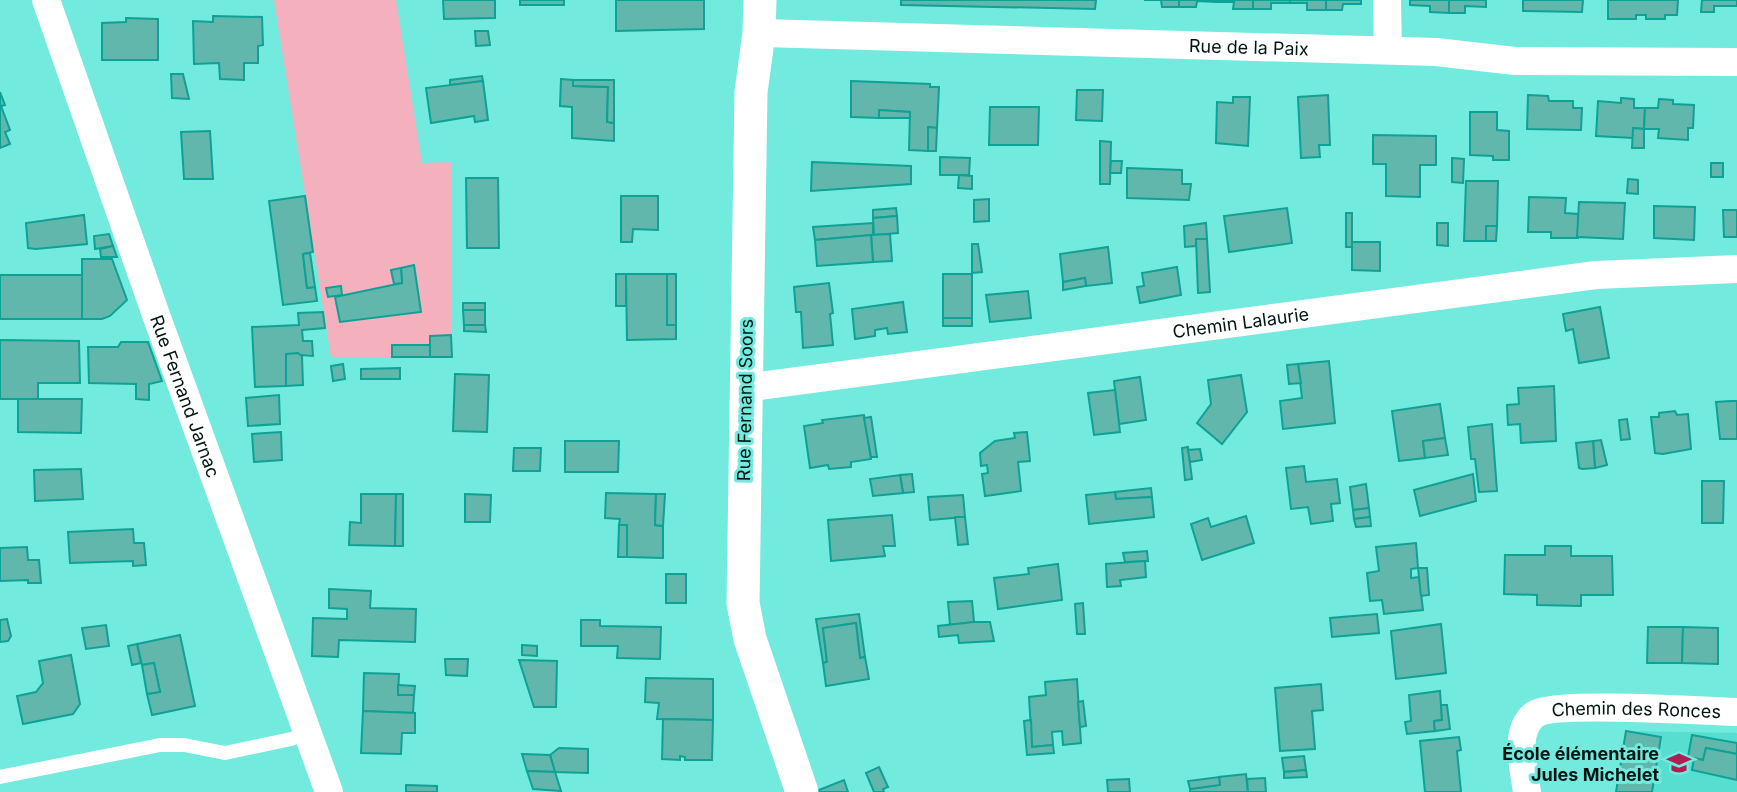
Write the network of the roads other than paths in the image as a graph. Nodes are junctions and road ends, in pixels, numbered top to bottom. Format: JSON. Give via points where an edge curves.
{"nodes":[{"id":1,"x":46,"y":0,"type":"edge"},
{"id":2,"x":760,"y":0,"type":"edge"},
{"id":3,"x":1387,"y":0,"type":"edge"},
{"id":4,"x":759,"y":33,"type":"junction"},
{"id":5,"x":1388,"y":50,"type":"junction"},
{"id":6,"x":1737,"y":62,"type":"edge"},
{"id":7,"x":1737,"y":269,"type":"edge"},
{"id":8,"x":745,"y":388,"type":"junction"},
{"id":9,"x":1737,"y":712,"type":"edge"},
{"id":10,"x":307,"y":733,"type":"junction"},
{"id":11,"x":0,"y":777,"type":"edge"},
{"id":12,"x":329,"y":792,"type":"edge"},
{"id":13,"x":802,"y":792,"type":"edge"},
{"id":14,"x":1527,"y":792,"type":"edge"}],
"edges":[{"from":1,"to":10,"type":"street","name":"Rue Fernand Jarnac"},
{"from":2,"to":4,"type":"street","name":"Rue Fernand Soors"},
{"from":3,"to":5,"type":"street"},
{"from":4,"to":5,"type":"street","name":"Rue de la Paix"},
{"from":4,"to":8,"type":"street","name":"Rue Fernand Soors","via":[[751,92]]},
{"from":5,"to":6,"type":"street","name":"Rue de la Paix","via":[[1515,61]]},
{"from":7,"to":8,"type":"street","name":"Chemin Lalaurie","via":[[1596,275]]},
{"from":8,"to":13,"type":"street","name":"Rue Fernand Soors","via":[[743,603]]},
{"from":9,"to":14,"type":"street","name":"Chemin des Ronces","via":[[1544,710],[1528,722],[1522,741]]},
{"from":10,"to":11,"type":"lane","via":[[225,753],[184,744],[160,745]]},
{"from":10,"to":12,"type":"street","name":"Rue Fernand Jarnac"}]}
